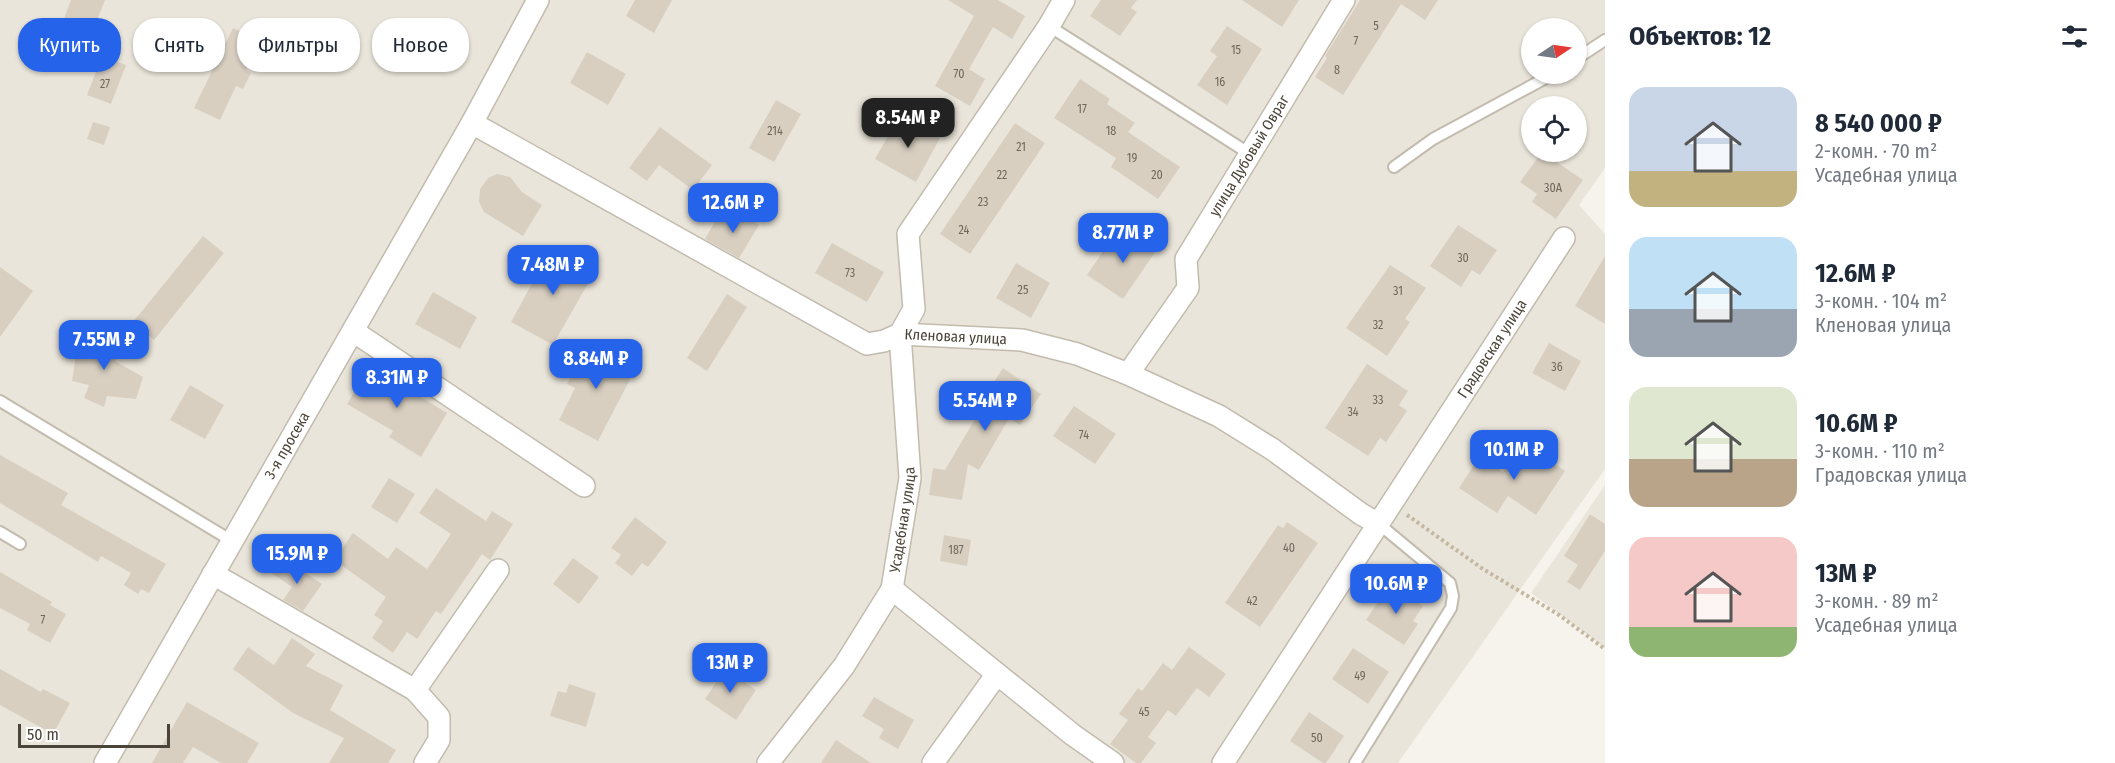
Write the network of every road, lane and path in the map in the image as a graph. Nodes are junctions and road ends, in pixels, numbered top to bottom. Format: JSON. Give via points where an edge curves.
{"nodes":[{"id":1,"x":538,"y":0,"type":"edge"},
{"id":2,"x":1064,"y":0,"type":"edge"},
{"id":3,"x":1344,"y":0,"type":"edge"},
{"id":4,"x":1049,"y":26,"type":"junction"},
{"id":5,"x":1605,"y":40,"type":"edge"},
{"id":6,"x":1587,"y":52,"type":"edge"},
{"id":7,"x":1535,"y":84,"type":"edge"},
{"id":8,"x":472,"y":123,"type":"junction"},
{"id":9,"x":1250,"y":154,"type":"junction"},
{"id":10,"x":1394,"y":166,"type":"dead end"},
{"id":11,"x":1564,"y":238,"type":"dead end"},
{"id":12,"x":353,"y":331,"type":"junction"},
{"id":13,"x":900,"y":334,"type":"junction"},
{"id":14,"x":1128,"y":374,"type":"junction"},
{"id":15,"x":0,"y":401,"type":"edge"},
{"id":16,"x":584,"y":486,"type":"dead end"},
{"id":17,"x":1392,"y":505,"type":"junction"},
{"id":18,"x":1379,"y":524,"type":"junction"},
{"id":19,"x":0,"y":532,"type":"edge"},
{"id":20,"x":232,"y":541,"type":"junction"},
{"id":21,"x":20,"y":544,"type":"dead end"},
{"id":22,"x":498,"y":570,"type":"dead end"},
{"id":23,"x":213,"y":574,"type":"junction"},
{"id":24,"x":892,"y":589,"type":"junction"},
{"id":25,"x":1605,"y":649,"type":"edge"},
{"id":26,"x":997,"y":674,"type":"junction"},
{"id":27,"x":415,"y":690,"type":"junction"},
{"id":28,"x":105,"y":763,"type":"edge"},
{"id":29,"x":425,"y":763,"type":"edge"},
{"id":30,"x":768,"y":763,"type":"edge"},
{"id":31,"x":933,"y":763,"type":"edge"},
{"id":32,"x":1113,"y":763,"type":"edge"},
{"id":33,"x":1223,"y":763,"type":"edge"},
{"id":34,"x":1355,"y":763,"type":"edge"}],
"edges":[{"from":1,"to":8,"type":"street","name":"3-я просека"},
{"from":2,"to":4,"type":"street"},
{"from":3,"to":9,"type":"street","name":"улица Дубовый Овраг"},
{"from":4,"to":9,"type":"lane"},
{"from":4,"to":13,"type":"street","via":[[908,234],[914,309]]},
{"from":5,"to":6,"type":"lane"},
{"from":7,"to":10,"type":"lane","via":[[1433,139]]},
{"from":8,"to":12,"type":"street","name":"3-я просека"},
{"from":8,"to":13,"type":"street","name":"Кленовая улица","via":[[867,344]]},
{"from":9,"to":14,"type":"street","name":"улица Дубовый Овраг","via":[[1186,259],[1188,288]]},
{"from":11,"to":17,"type":"street","name":"Градовская улица"},
{"from":12,"to":16,"type":"street"},
{"from":12,"to":20,"type":"street","name":"3-я просека"},
{"from":13,"to":14,"type":"street","name":"Кленовая улица","via":[[1022,340],[1077,354]]},
{"from":13,"to":24,"type":"street","name":"Усадебная улица","via":[[910,478]]},
{"from":14,"to":18,"type":"street","name":"Кленовая улица","via":[[1219,416]]},
{"from":15,"to":20,"type":"lane"},
{"from":17,"to":18,"type":"street","name":"Градовская улица"},
{"from":17,"to":25,"type":"path"},
{"from":18,"to":33,"type":"street","name":"Градовская улица"},
{"from":18,"to":34,"type":"lane","via":[[1450,583],[1454,596],[1451,608]]},
{"from":19,"to":21,"type":"lane"},
{"from":20,"to":23,"type":"street","name":"3-я просека"},
{"from":22,"to":27,"type":"street"},
{"from":23,"to":27,"type":"street"},
{"from":23,"to":28,"type":"street","name":"3-я просека"},
{"from":24,"to":26,"type":"street"},
{"from":24,"to":30,"type":"street","name":"Усадебная улица","via":[[844,666]]},
{"from":26,"to":31,"type":"street"},
{"from":26,"to":32,"type":"street"},
{"from":27,"to":29,"type":"street","via":[[440,717],[439,740]]}]}
